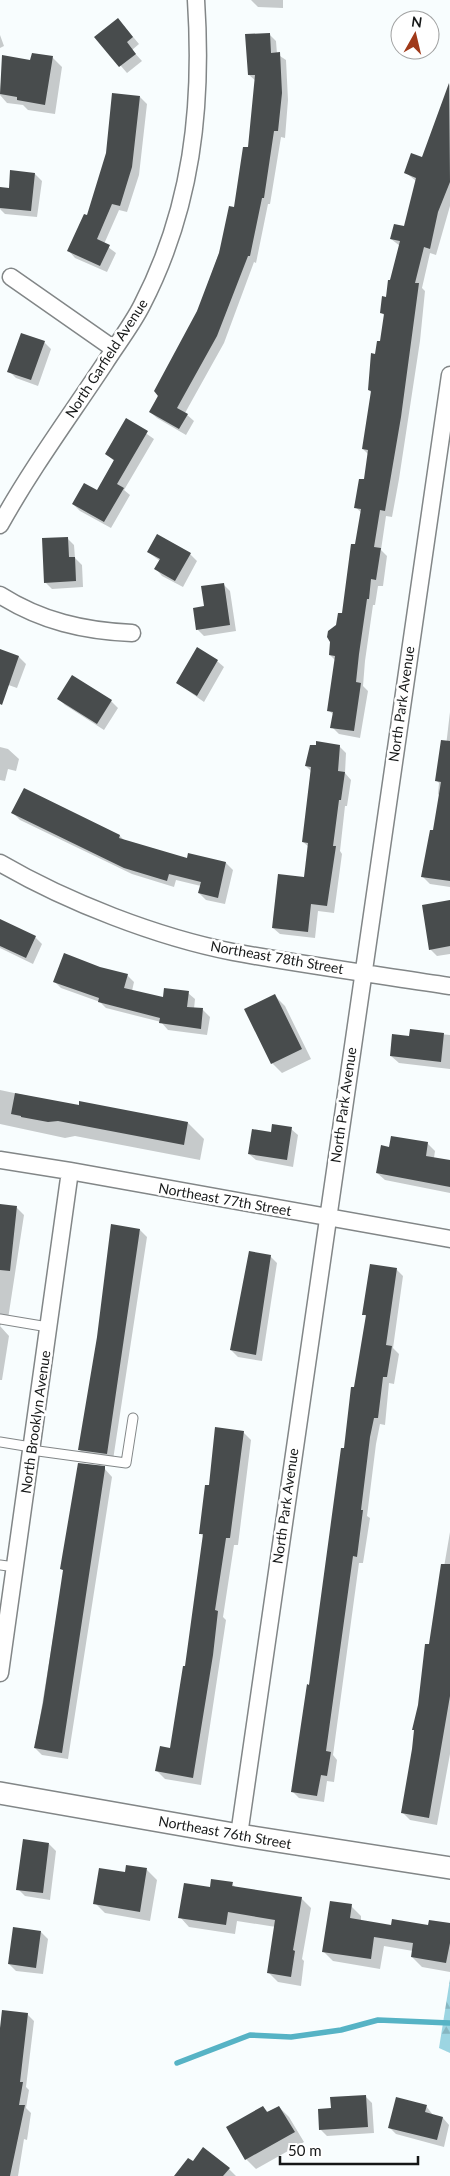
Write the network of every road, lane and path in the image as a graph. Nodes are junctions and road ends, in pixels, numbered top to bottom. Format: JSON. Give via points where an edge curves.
{"nodes":[{"id":1,"x":196,"y":0,"type":"edge"},
{"id":2,"x":11,"y":276,"type":"dead end"},
{"id":3,"x":114,"y":349,"type":"junction"},
{"id":4,"x":450,"y":375,"type":"edge"},
{"id":5,"x":0,"y":525,"type":"edge"},
{"id":6,"x":0,"y":594,"type":"edge"},
{"id":7,"x":132,"y":633,"type":"dead end"},
{"id":8,"x":0,"y":863,"type":"edge"},
{"id":9,"x":363,"y":972,"type":"junction"},
{"id":10,"x":450,"y":986,"type":"edge"},
{"id":11,"x":0,"y":1160,"type":"edge"},
{"id":12,"x":70,"y":1171,"type":"junction"},
{"id":13,"x":326,"y":1218,"type":"junction"},
{"id":14,"x":450,"y":1239,"type":"edge"},
{"id":15,"x":0,"y":1320,"type":"edge"},
{"id":16,"x":48,"y":1327,"type":"junction"},
{"id":17,"x":133,"y":1418,"type":"dead end"},
{"id":18,"x":0,"y":1442,"type":"edge"},
{"id":19,"x":31,"y":1448,"type":"junction"},
{"id":20,"x":7,"y":1566,"type":"edge"},
{"id":21,"x":0,"y":1674,"type":"edge"},
{"id":22,"x":0,"y":1793,"type":"edge"},
{"id":23,"x":239,"y":1835,"type":"junction"},
{"id":24,"x":450,"y":1868,"type":"edge"}],
"edges":[{"from":1,"to":3,"type":"street","name":"North Garfield Avenue","via":[[198,100],[186,185],[157,274],[141,307]]},
{"from":2,"to":3,"type":"street"},
{"from":3,"to":5,"type":"street","name":"North Garfield Avenue"},
{"from":4,"to":9,"type":"street","name":"North Park Avenue"},
{"from":6,"to":7,"type":"street","via":[[28,610],[70,626]]},
{"from":8,"to":9,"type":"street","name":"Northeast 78th Street","via":[[69,897],[149,929],[231,951]]},
{"from":9,"to":10,"type":"street","name":"Northeast 78th Street"},
{"from":9,"to":13,"type":"street","name":"North Park Avenue"},
{"from":11,"to":12,"type":"street","name":"Northeast 77th Street"},
{"from":12,"to":13,"type":"street","name":"Northeast 77th Street"},
{"from":12,"to":16,"type":"street","name":"North Brooklyn Avenue"},
{"from":13,"to":14,"type":"street","name":"Northeast 77th Street"},
{"from":13,"to":23,"type":"street","name":"North Park Avenue"},
{"from":15,"to":16,"type":"lane"},
{"from":16,"to":19,"type":"street","name":"North Brooklyn Avenue"},
{"from":17,"to":19,"type":"lane","via":[[126,1462]]},
{"from":18,"to":19,"type":"lane"},
{"from":19,"to":20,"type":"street","name":"North Brooklyn Avenue"},
{"from":20,"to":21,"type":"street","name":"North Brooklyn Avenue"},
{"from":22,"to":23,"type":"street","name":"Northeast 76th Street"},
{"from":23,"to":24,"type":"street","name":"Northeast 76th Street"}]}
